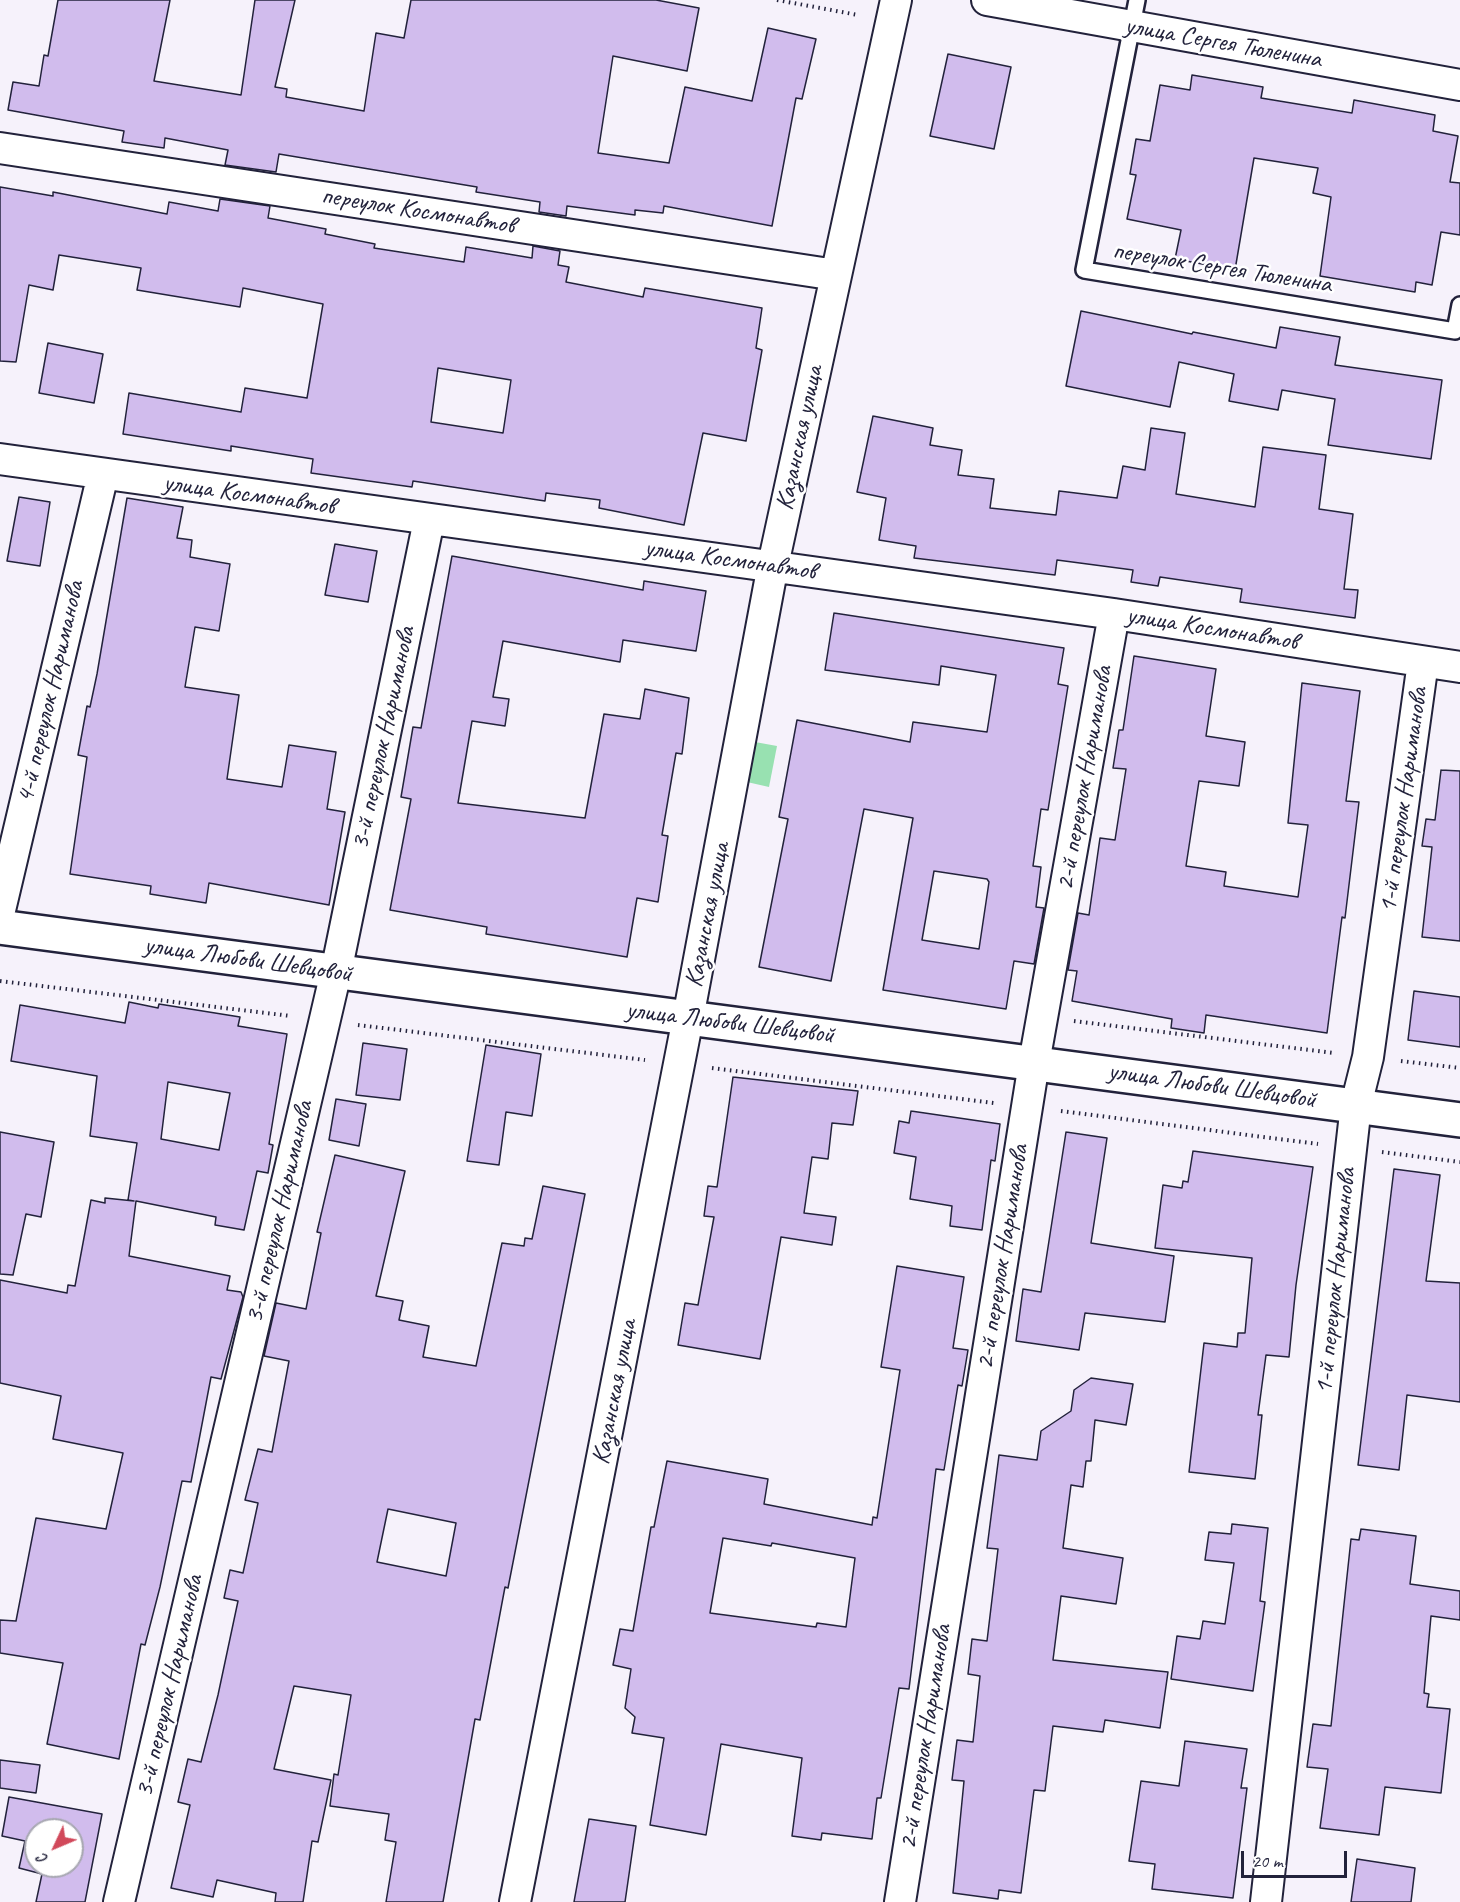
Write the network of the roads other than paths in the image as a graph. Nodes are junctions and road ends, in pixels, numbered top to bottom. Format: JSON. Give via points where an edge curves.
{"nodes":[{"id":1,"x":987,"y":0,"type":"edge"},
{"id":2,"x":894,"y":10,"type":"edge"},
{"id":3,"x":1134,"y":14,"type":"edge"},
{"id":4,"x":1460,"y":85,"type":"edge"},
{"id":5,"x":0,"y":148,"type":"edge"},
{"id":6,"x":836,"y":274,"type":"junction"},
{"id":7,"x":1460,"y":305,"type":"edge"},
{"id":8,"x":0,"y":459,"type":"edge"},
{"id":9,"x":102,"y":474,"type":"junction"},
{"id":10,"x":429,"y":520,"type":"junction"},
{"id":11,"x":773,"y":565,"type":"junction"},
{"id":12,"x":1114,"y":614,"type":"junction"},
{"id":13,"x":1423,"y":662,"type":"junction"},
{"id":14,"x":1460,"y":667,"type":"edge"},
{"id":15,"x":0,"y":910,"type":"edge"},
{"id":16,"x":0,"y":927,"type":"edge"},
{"id":17,"x":336,"y":972,"type":"junction"},
{"id":18,"x":688,"y":1018,"type":"junction"},
{"id":19,"x":1034,"y":1063,"type":"junction"},
{"id":20,"x":1356,"y":1106,"type":"junction"},
{"id":21,"x":1460,"y":1120,"type":"edge"},
{"id":22,"x":119,"y":1902,"type":"edge"},
{"id":23,"x":515,"y":1902,"type":"edge"},
{"id":24,"x":900,"y":1902,"type":"edge"},
{"id":25,"x":1266,"y":1902,"type":"edge"}],
"edges":[{"from":1,"to":3,"type":"street","name":"улица Сергея Тюленина"},
{"from":2,"to":6,"type":"street","name":"Казанская улица"},
{"from":3,"to":4,"type":"street","name":"улица Сергея Тюленина"},
{"from":3,"to":7,"type":"lane","name":"переулок Сергея Тюленина","via":[[1084,270],[1455,331]]},
{"from":5,"to":6,"type":"street","name":"переулок Космонавтов"},
{"from":6,"to":11,"type":"street","name":"Казанская улица"},
{"from":8,"to":9,"type":"street","name":"улица Космонавтов"},
{"from":9,"to":10,"type":"street","name":"улица Космонавтов"},
{"from":9,"to":15,"type":"street","name":"4-й переулок Нариманова"},
{"from":10,"to":11,"type":"street","name":"улица Космонавтов"},
{"from":10,"to":17,"type":"street","name":"3-й переулок Нариманова"},
{"from":11,"to":12,"type":"street","name":"улица Космонавтов"},
{"from":11,"to":18,"type":"street","name":"Казанская улица"},
{"from":12,"to":13,"type":"street","name":"улица Космонавтов"},
{"from":12,"to":19,"type":"street","name":"2-й переулок Нариманова"},
{"from":13,"to":14,"type":"street","name":"улица Космонавтов"},
{"from":13,"to":20,"type":"street","name":"1-й переулок Нариманова","via":[[1368,1057]]},
{"from":16,"to":17,"type":"street","name":"улица Любови Шевцовой"},
{"from":17,"to":18,"type":"street","name":"улица Любови Шевцовой"},
{"from":17,"to":22,"type":"street","name":"3-й переулок Нариманова"},
{"from":18,"to":19,"type":"street","name":"улица Любови Шевцовой"},
{"from":18,"to":23,"type":"street","name":"Казанская улица"},
{"from":19,"to":20,"type":"street","name":"улица Любови Шевцовой"},
{"from":19,"to":24,"type":"street","name":"2-й переулок Нариманова"},
{"from":20,"to":21,"type":"street","name":"улица Любови Шевцовой"},
{"from":20,"to":25,"type":"street","name":"1-й переулок Нариманова"}]}
